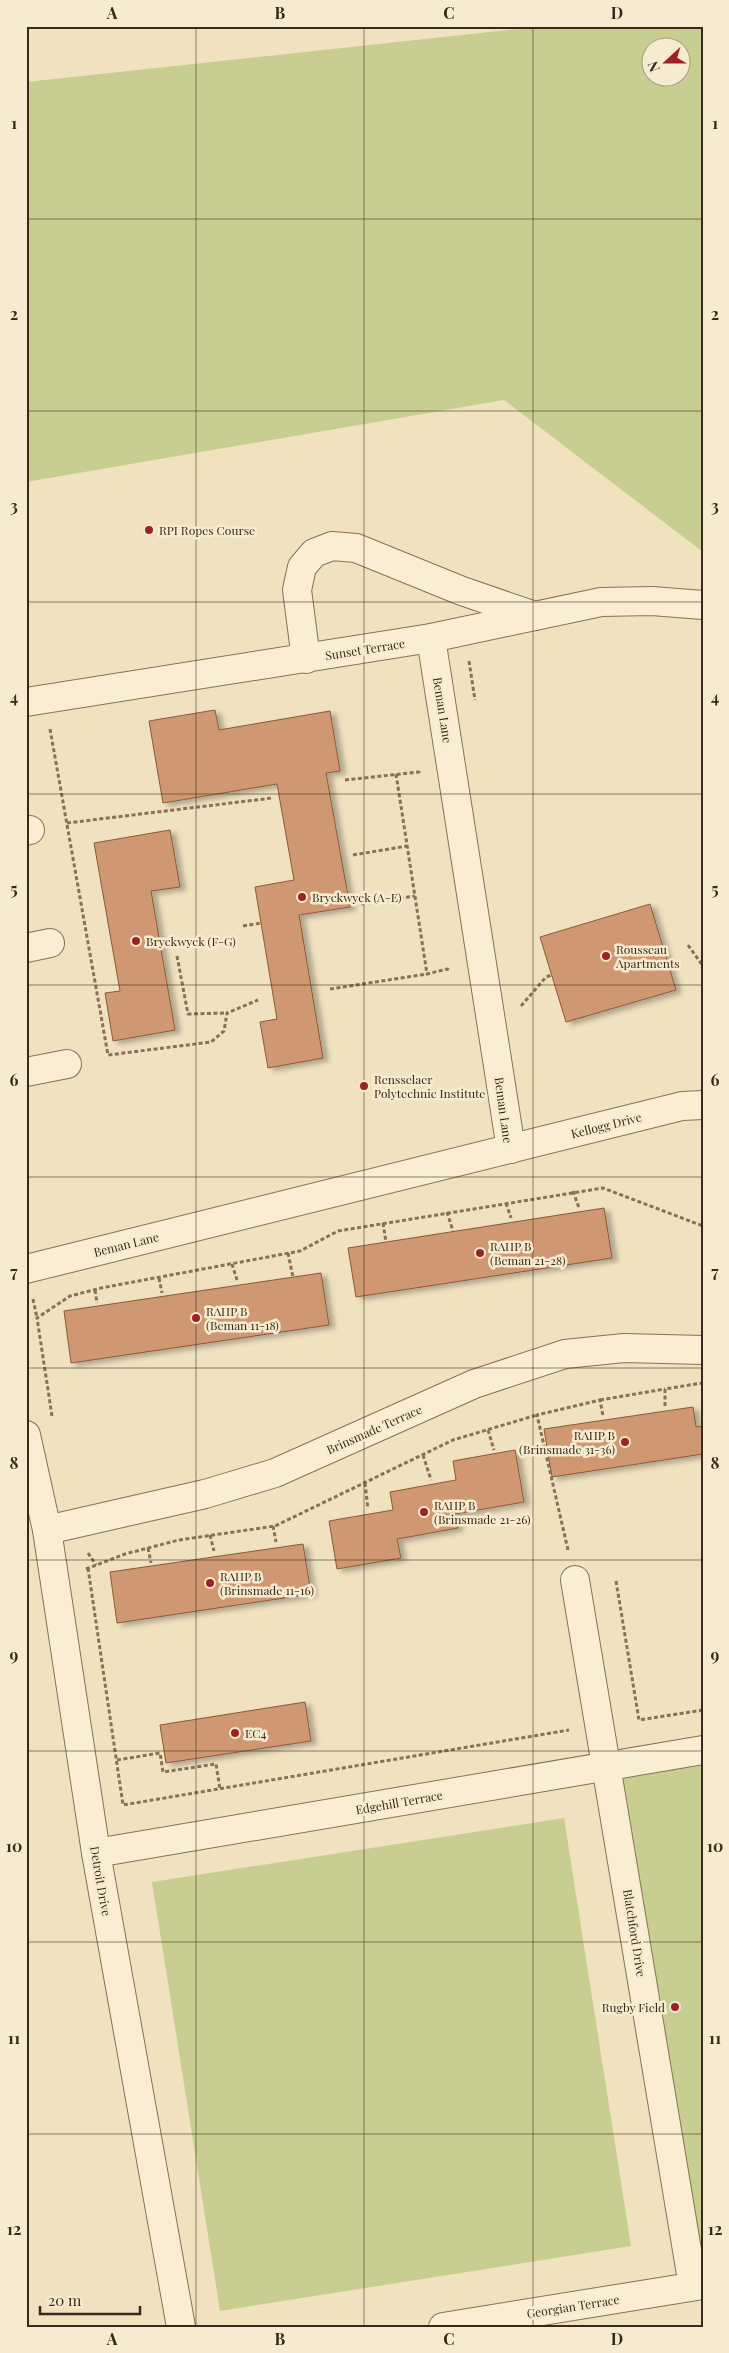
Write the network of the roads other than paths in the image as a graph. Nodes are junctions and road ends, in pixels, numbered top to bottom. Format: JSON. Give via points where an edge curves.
{"nodes":[{"id":1,"x":703,"y":605,"type":"edge"},
{"id":2,"x":535,"y":616,"type":"junction"},
{"id":3,"x":431,"y":638,"type":"junction"},
{"id":4,"x":306,"y":659,"type":"junction"},
{"id":5,"x":26,"y":702,"type":"edge"},
{"id":6,"x":67,"y":1064,"type":"dead end"},
{"id":7,"x":26,"y":1072,"type":"edge"},
{"id":8,"x":703,"y":1105,"type":"edge"},
{"id":9,"x":511,"y":1149,"type":"junction"},
{"id":10,"x":26,"y":1269,"type":"edge"},
{"id":11,"x":703,"y":1350,"type":"edge"},
{"id":12,"x":26,"y":1435,"type":"edge"},
{"id":13,"x":47,"y":1530,"type":"junction"},
{"id":14,"x":575,"y":1580,"type":"road end"},
{"id":15,"x":703,"y":1750,"type":"edge"},
{"id":16,"x":607,"y":1766,"type":"junction"},
{"id":17,"x":96,"y":1853,"type":"junction"},
{"id":18,"x":698,"y":2286,"type":"edge"},
{"id":19,"x":181,"y":2327,"type":"edge"},
{"id":20,"x":443,"y":2327,"type":"edge"}],
"edges":[{"from":1,"to":2,"type":"street","name":"Sunset Terrace","via":[[601,602]]},
{"from":2,"to":3,"type":"street","name":"Sunset Terrace"},
{"from":2,"to":4,"type":"street","via":[[462,591],[356,548],[332,546],[314,553],[302,567],[297,590]]},
{"from":3,"to":4,"type":"street","name":"Sunset Terrace"},
{"from":3,"to":9,"type":"street","name":"Beman Lane"},
{"from":4,"to":5,"type":"street","name":"Sunset Terrace"},
{"from":6,"to":7,"type":"street"},
{"from":8,"to":9,"type":"street","name":"Kellogg Drive","via":[[682,1106]]},
{"from":9,"to":10,"type":"street","name":"Beman Lane"},
{"from":11,"to":13,"type":"street","name":"Brinsmade Terrace","via":[[624,1348],[564,1354],[474,1384],[275,1473],[205,1494]]},
{"from":12,"to":13,"type":"street","name":"Detroit Drive"},
{"from":13,"to":17,"type":"street","name":"Detroit Drive"},
{"from":14,"to":16,"type":"street","name":"Blatchford Drive"},
{"from":15,"to":16,"type":"street","name":"Edgehill Terrace"},
{"from":16,"to":17,"type":"street","name":"Edgehill Terrace"},
{"from":16,"to":18,"type":"street","name":"Blatchford Drive"},
{"from":17,"to":19,"type":"street","name":"Detroit Drive"},
{"from":18,"to":20,"type":"street","name":"Georgian Terrace"}]}
